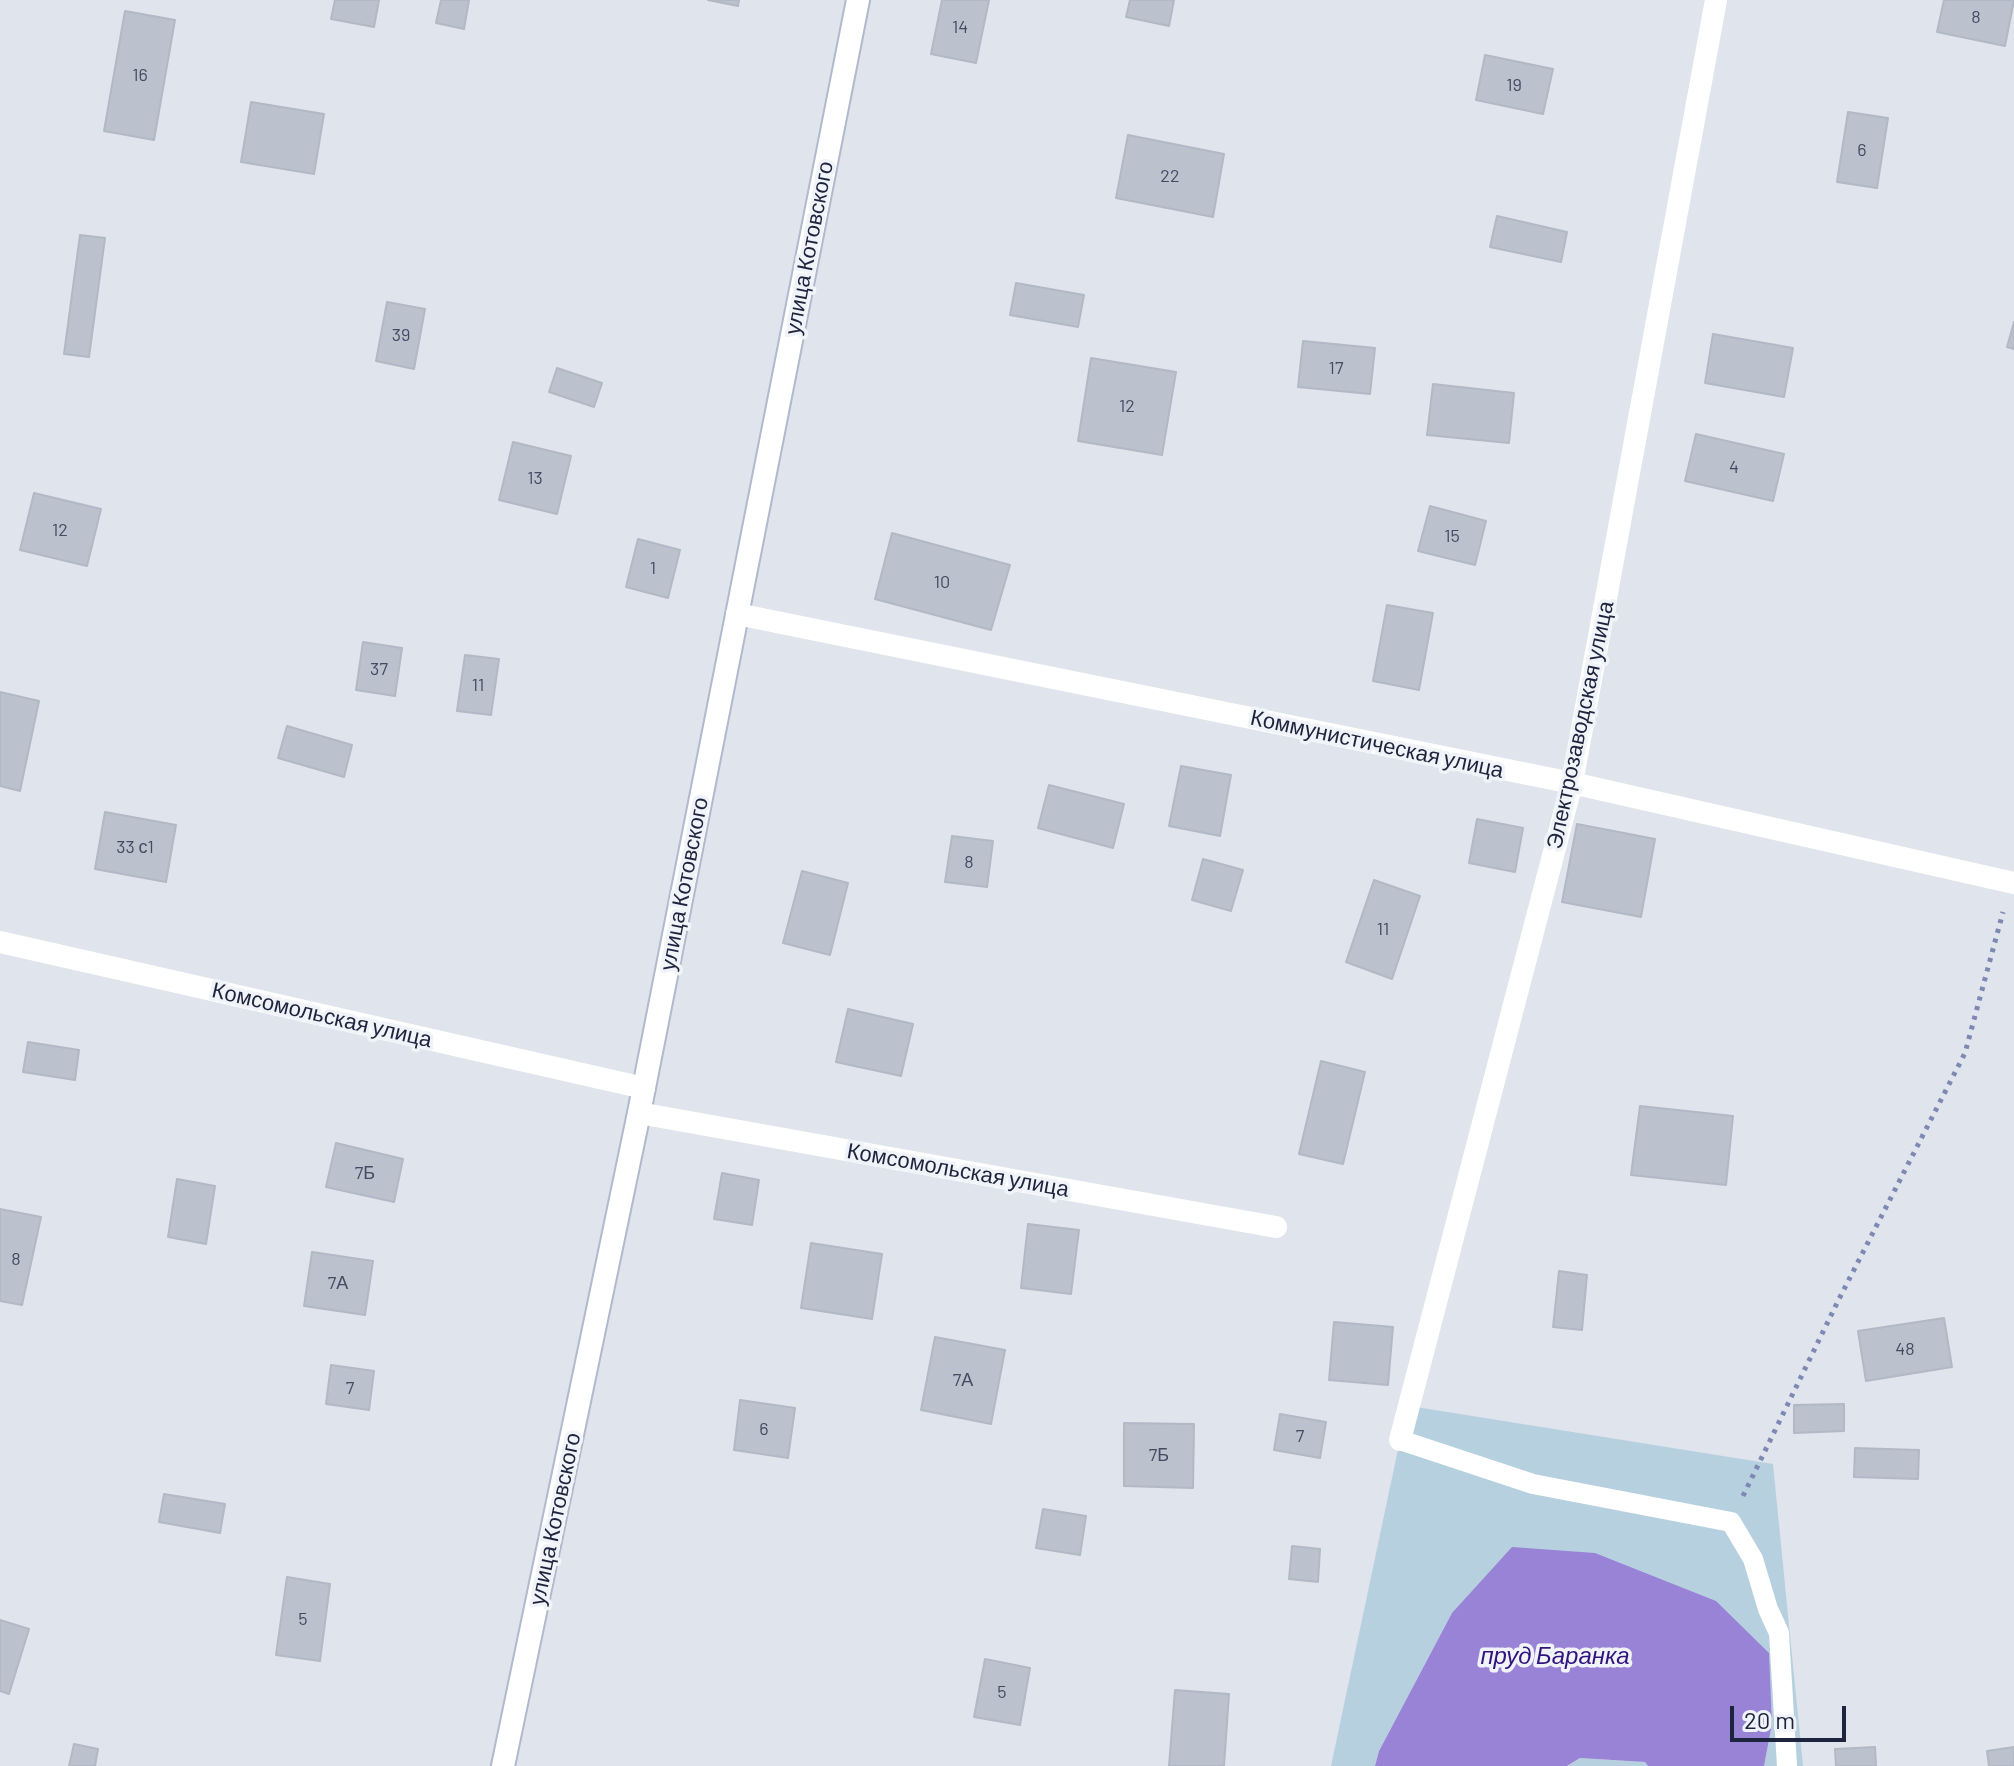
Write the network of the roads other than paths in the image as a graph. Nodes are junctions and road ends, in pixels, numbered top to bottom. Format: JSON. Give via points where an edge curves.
{"nodes":[{"id":1,"x":858,"y":0,"type":"edge"},
{"id":2,"x":1716,"y":0,"type":"edge"},
{"id":3,"x":737,"y":614,"type":"junction"},
{"id":4,"x":1572,"y":783,"type":"junction"},
{"id":5,"x":2014,"y":883,"type":"edge"},
{"id":6,"x":0,"y":942,"type":"edge"},
{"id":7,"x":644,"y":1088,"type":"junction"},
{"id":8,"x":639,"y":1113,"type":"junction"},
{"id":9,"x":1276,"y":1227,"type":"dead end"},
{"id":10,"x":1400,"y":1440,"type":"joint"},
{"id":11,"x":503,"y":1766,"type":"edge"},
{"id":12,"x":1787,"y":1766,"type":"edge"}],
"edges":[{"from":1,"to":3,"type":"street","name":"улица Котовского"},
{"from":2,"to":4,"type":"street","name":"Электрозаводская улица"},
{"from":3,"to":4,"type":"street","name":"Коммунистическая улица"},
{"from":3,"to":7,"type":"street","name":"улица Котовского"},
{"from":4,"to":5,"type":"street","name":"Коммунистическая улица"},
{"from":4,"to":10,"type":"street","name":"Электрозаводская улица"},
{"from":6,"to":7,"type":"street","name":"Комсомольская улица"},
{"from":7,"to":8,"type":"street","name":"улица Котовского"},
{"from":8,"to":9,"type":"street","name":"Комсомольская улица"},
{"from":8,"to":11,"type":"street","name":"улица Котовского"},
{"from":10,"to":12,"type":"lane","via":[[1533,1484],[1731,1522],[1753,1559],[1779,1633]]}]}
